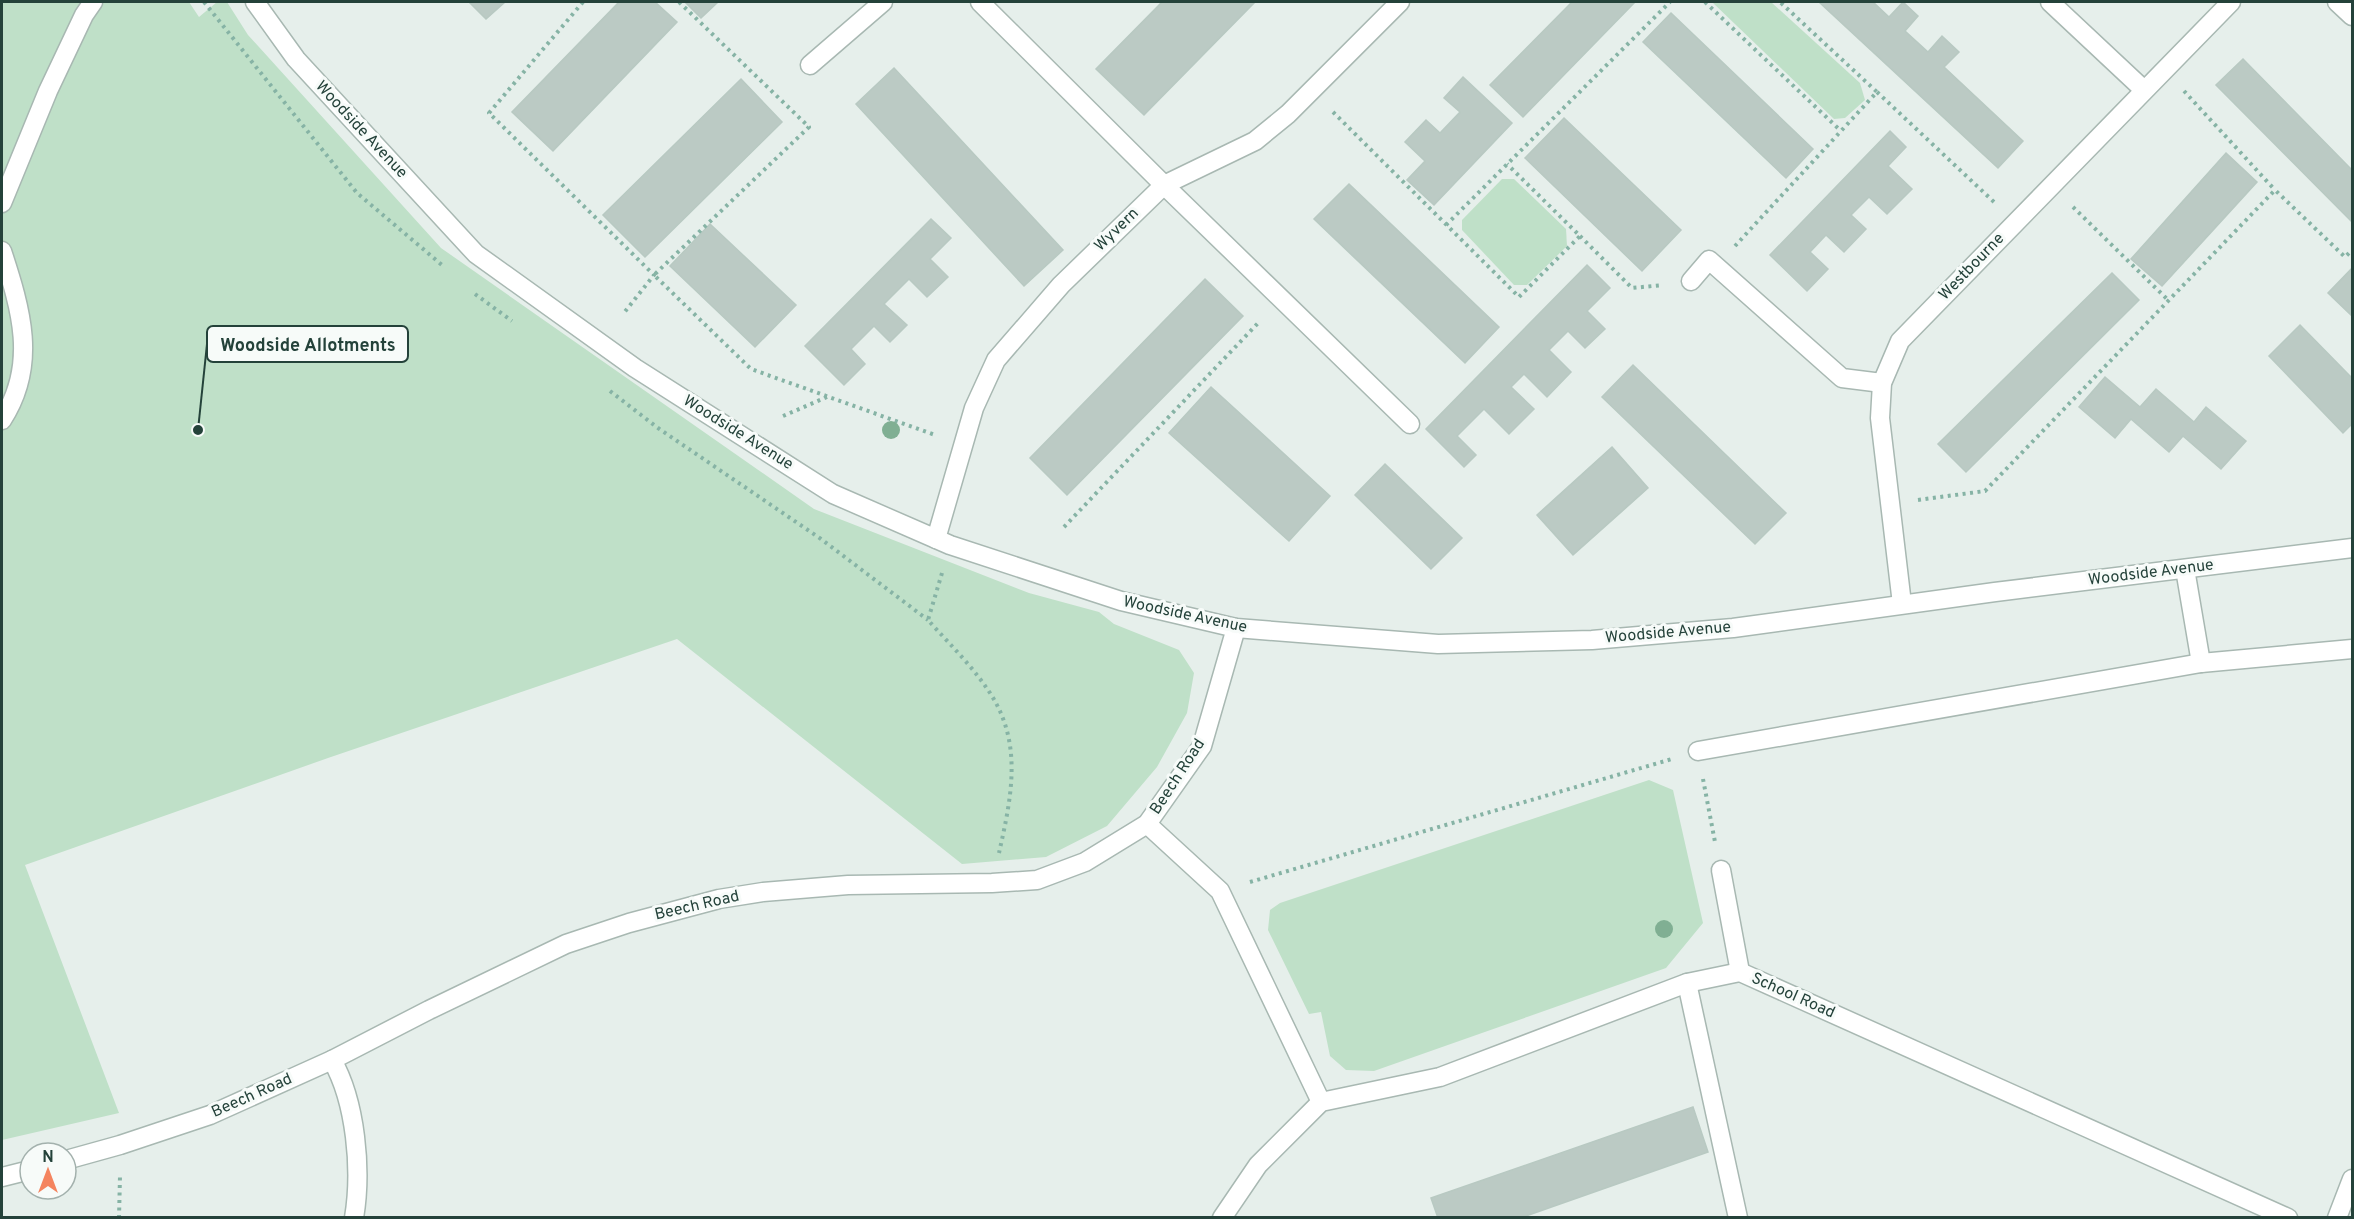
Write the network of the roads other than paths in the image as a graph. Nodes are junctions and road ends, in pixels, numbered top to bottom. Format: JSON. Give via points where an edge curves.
{"nodes":[{"id":1,"x":93,"y":2,"type":"edge"},
{"id":2,"x":255,"y":2,"type":"edge"},
{"id":3,"x":883,"y":2,"type":"edge"},
{"id":4,"x":980,"y":2,"type":"edge"},
{"id":5,"x":1400,"y":2,"type":"edge"},
{"id":6,"x":2050,"y":2,"type":"edge"},
{"id":7,"x":2231,"y":2,"type":"edge"},
{"id":8,"x":2337,"y":2,"type":"edge"},
{"id":9,"x":2352,"y":16,"type":"edge"},
{"id":10,"x":810,"y":65,"type":"dead end"},
{"id":11,"x":2144,"y":90,"type":"junction"},
{"id":12,"x":1164,"y":185,"type":"junction"},
{"id":13,"x":2,"y":203,"type":"edge"},
{"id":14,"x":2,"y":251,"type":"edge"},
{"id":15,"x":1691,"y":281,"type":"road end"},
{"id":16,"x":1882,"y":382,"type":"junction"},
{"id":17,"x":2,"y":420,"type":"edge"},
{"id":18,"x":1410,"y":424,"type":"dead end"},
{"id":19,"x":943,"y":542,"type":"junction"},
{"id":20,"x":2352,"y":548,"type":"edge"},
{"id":21,"x":2184,"y":569,"type":"junction"},
{"id":22,"x":1902,"y":604,"type":"junction"},
{"id":23,"x":1236,"y":628,"type":"junction"},
{"id":24,"x":2352,"y":649,"type":"edge"},
{"id":25,"x":2201,"y":663,"type":"junction"},
{"id":26,"x":1698,"y":751,"type":"road end"},
{"id":27,"x":1147,"y":824,"type":"junction"},
{"id":28,"x":1721,"y":870,"type":"road end"},
{"id":29,"x":1740,"y":972,"type":"junction"},
{"id":30,"x":1687,"y":983,"type":"junction"},
{"id":31,"x":332,"y":1060,"type":"junction"},
{"id":32,"x":1321,"y":1102,"type":"junction"},
{"id":33,"x":78,"y":1157,"type":"edge"},
{"id":34,"x":18,"y":1173,"type":"edge"},
{"id":35,"x":2,"y":1177,"type":"edge"},
{"id":36,"x":2352,"y":1179,"type":"edge"},
{"id":37,"x":354,"y":1218,"type":"edge"},
{"id":38,"x":1222,"y":1218,"type":"edge"},
{"id":39,"x":1738,"y":1218,"type":"edge"},
{"id":40,"x":2288,"y":1218,"type":"edge"},
{"id":41,"x":2337,"y":1218,"type":"edge"}],
"edges":[{"from":1,"to":13,"type":"street","via":[[48,91]]},
{"from":2,"to":19,"type":"street","name":"Woodside Avenue","via":[[296,59],[476,254],[635,368],[833,494]]},
{"from":3,"to":10,"type":"street"},
{"from":4,"to":12,"type":"street"},
{"from":5,"to":12,"type":"street","name":"Wyvern","via":[[1288,114],[1255,141]]},
{"from":6,"to":11,"type":"street"},
{"from":7,"to":11,"type":"street","name":"Westbourne"},
{"from":8,"to":9,"type":"street"},
{"from":11,"to":16,"type":"street","name":"Westbourne","via":[[1900,341]]},
{"from":12,"to":18,"type":"street"},
{"from":12,"to":19,"type":"street","name":"Wyvern","via":[[1061,285],[996,360],[974,408]]},
{"from":14,"to":17,"type":"street","via":[[22,322],[23,366],[14,401]]},
{"from":15,"to":16,"type":"street","via":[[1709,260],[1842,378]]},
{"from":16,"to":22,"type":"street","name":"Westbourne","via":[[1880,418]]},
{"from":19,"to":23,"type":"street","name":"Woodside Avenue","via":[[1121,602]]},
{"from":20,"to":21,"type":"street","name":"Woodside Avenue"},
{"from":21,"to":22,"type":"street","name":"Woodside Avenue"},
{"from":21,"to":25,"type":"street"},
{"from":22,"to":23,"type":"street","name":"Woodside Avenue","via":[[1733,628],[1580,640],[1438,644]]},
{"from":23,"to":27,"type":"street","name":"Beech Road","via":[[1202,746]]},
{"from":24,"to":25,"type":"street"},
{"from":25,"to":26,"type":"street"},
{"from":27,"to":31,"type":"street","name":"Beech Road","via":[[1085,862],[1036,880],[773,891],[719,899],[594,933]]},
{"from":27,"to":32,"type":"street","via":[[1220,891]]},
{"from":28,"to":29,"type":"street"},
{"from":29,"to":30,"type":"street","name":"School Road"},
{"from":29,"to":40,"type":"street","name":"School Road"},
{"from":30,"to":32,"type":"street","name":"School Road","via":[[1440,1077]]},
{"from":30,"to":39,"type":"street"},
{"from":31,"to":33,"type":"street","name":"Beech Road","via":[[210,1115]]},
{"from":31,"to":37,"type":"street","via":[[342,1077],[355,1133]]},
{"from":32,"to":38,"type":"street","via":[[1258,1165]]},
{"from":34,"to":35,"type":"street"},
{"from":36,"to":41,"type":"street"}]}
